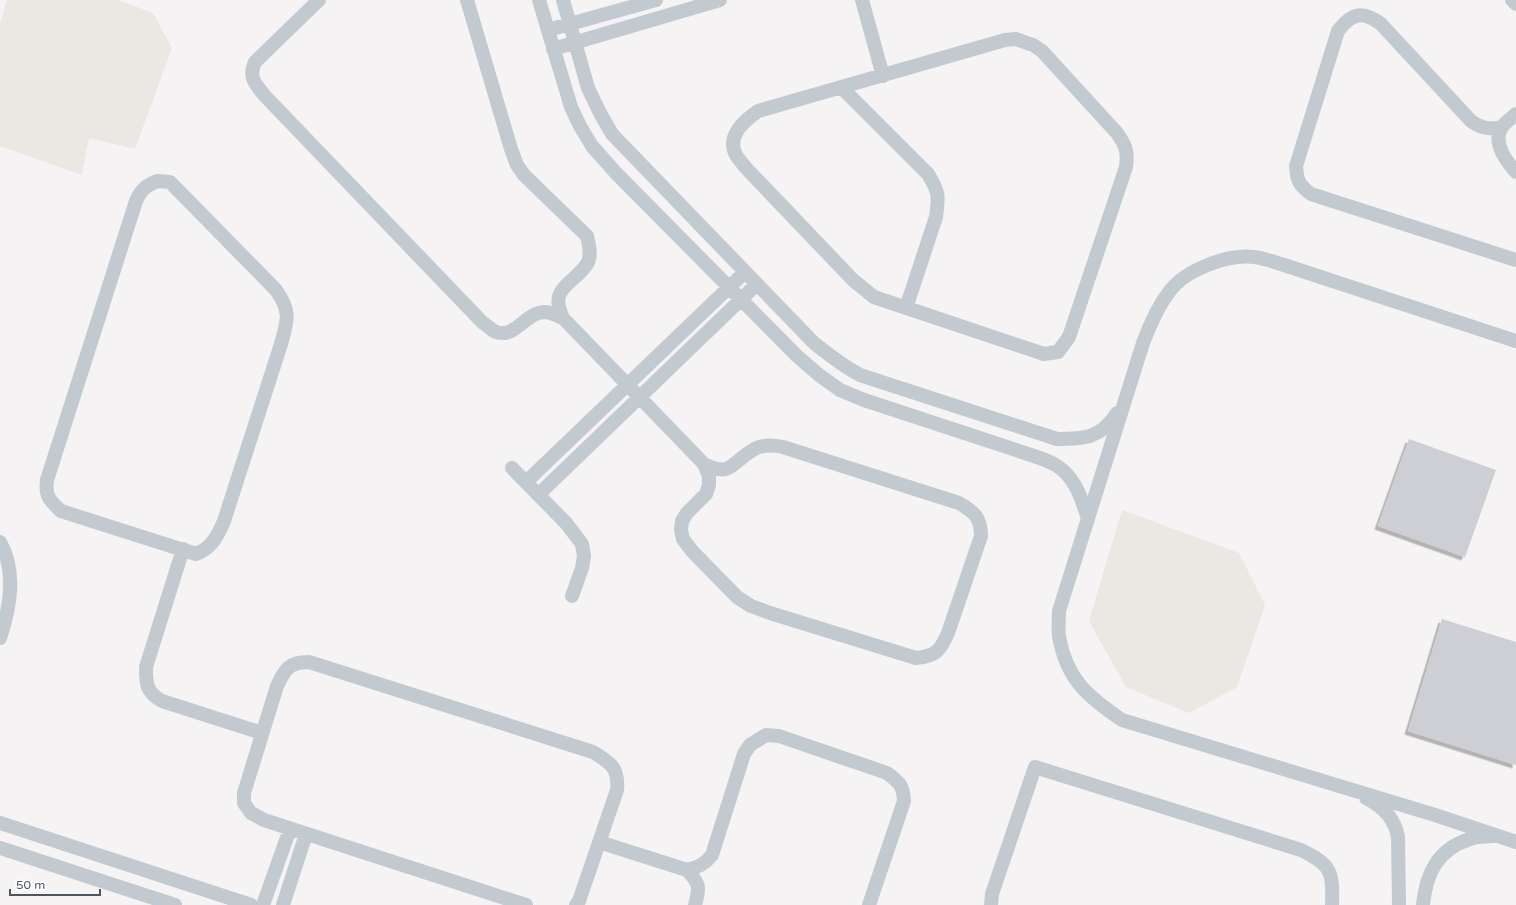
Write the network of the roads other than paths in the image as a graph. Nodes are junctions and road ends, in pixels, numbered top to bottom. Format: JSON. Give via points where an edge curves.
{"nodes":[{"id":1,"x":320,"y":0,"type":"edge"},
{"id":2,"x":467,"y":0,"type":"edge"},
{"id":3,"x":539,"y":0,"type":"edge"},
{"id":4,"x":563,"y":0,"type":"edge"},
{"id":5,"x":656,"y":0,"type":"edge"},
{"id":6,"x":720,"y":0,"type":"edge"},
{"id":7,"x":862,"y":0,"type":"edge"},
{"id":8,"x":1512,"y":0,"type":"edge"},
{"id":9,"x":1516,"y":4,"type":"edge"},
{"id":10,"x":570,"y":24,"type":"junction"},
{"id":11,"x":548,"y":30,"type":"junction"},
{"id":12,"x":575,"y":42,"type":"junction"},
{"id":13,"x":553,"y":49,"type":"junction"},
{"id":14,"x":884,"y":76,"type":"junction"},
{"id":15,"x":842,"y":88,"type":"junction"},
{"id":16,"x":1516,"y":114,"type":"edge"},
{"id":17,"x":1502,"y":127,"type":"junction"},
{"id":18,"x":1516,"y":172,"type":"edge"},
{"id":19,"x":1516,"y":260,"type":"edge"},
{"id":20,"x":745,"y":272,"type":"junction"},
{"id":21,"x":757,"y":284,"type":"junction"},
{"id":22,"x":729,"y":287,"type":"junction"},
{"id":23,"x":741,"y":300,"type":"junction"},
{"id":24,"x":906,"y":308,"type":"junction"},
{"id":25,"x":563,"y":318,"type":"junction"},
{"id":26,"x":1516,"y":342,"type":"edge"},
{"id":27,"x":627,"y":385,"type":"junction"},
{"id":28,"x":640,"y":398,"type":"junction"},
{"id":29,"x":1125,"y":401,"type":"junction"},
{"id":30,"x":704,"y":464,"type":"junction"},
{"id":31,"x":512,"y":468,"type":"dead end"},
{"id":32,"x":526,"y":482,"type":"junction"},
{"id":33,"x":538,"y":495,"type":"junction"},
{"id":34,"x":1088,"y":519,"type":"junction"},
{"id":35,"x":0,"y":542,"type":"edge"},
{"id":36,"x":183,"y":549,"type":"junction"},
{"id":37,"x":572,"y":596,"type":"dead end"},
{"id":38,"x":0,"y":638,"type":"edge"},
{"id":39,"x":262,"y":733,"type":"junction"},
{"id":40,"x":1346,"y":788,"type":"junction"},
{"id":41,"x":0,"y":823,"type":"edge"},
{"id":42,"x":290,"y":828,"type":"junction"},
{"id":43,"x":306,"y":834,"type":"junction"},
{"id":44,"x":1497,"y":836,"type":"junction"},
{"id":45,"x":599,"y":842,"type":"junction"},
{"id":46,"x":1516,"y":842,"type":"edge"},
{"id":47,"x":0,"y":848,"type":"edge"},
{"id":48,"x":687,"y":870,"type":"junction"},
{"id":49,"x":175,"y":905,"type":"edge"},
{"id":50,"x":251,"y":905,"type":"edge"},
{"id":51,"x":263,"y":905,"type":"edge"},
{"id":52,"x":283,"y":905,"type":"edge"},
{"id":53,"x":526,"y":905,"type":"edge"},
{"id":54,"x":576,"y":905,"type":"edge"},
{"id":55,"x":695,"y":905,"type":"edge"},
{"id":56,"x":870,"y":905,"type":"edge"},
{"id":57,"x":991,"y":905,"type":"edge"},
{"id":58,"x":1332,"y":905,"type":"edge"},
{"id":59,"x":1399,"y":905,"type":"edge"},
{"id":60,"x":1423,"y":905,"type":"edge"}],
"edges":[{"from":1,"to":25,"type":"street","via":[[255,62],[252,70],[253,80],[265,96],[483,323],[496,332],[507,332],[519,327],[533,314],[545,312]]},
{"from":2,"to":25,"type":"street","via":[[516,165],[524,176],[587,236],[590,246],[587,264],[561,292],[558,300]]},
{"from":3,"to":11,"type":"street"},
{"from":4,"to":10,"type":"street"},
{"from":5,"to":10,"type":"street"},
{"from":6,"to":12,"type":"street"},
{"from":7,"to":14,"type":"street"},
{"from":8,"to":9,"type":"street"},
{"from":10,"to":11,"type":"street"},
{"from":10,"to":12,"type":"street"},
{"from":11,"to":13,"type":"street"},
{"from":12,"to":13,"type":"street"},
{"from":12,"to":20,"type":"street","via":[[588,88],[612,134]]},
{"from":13,"to":22,"type":"street","via":[[570,107],[592,146]]},
{"from":14,"to":15,"type":"street"},
{"from":14,"to":24,"type":"street","via":[[1005,40],[1022,40],[1033,45],[1053,63],[1116,133],[1128,155],[1070,337],[1058,352],[1044,354]]},
{"from":15,"to":24,"type":"street","via":[[928,174],[937,188],[936,217]]},
{"from":15,"to":24,"type":"street","via":[[758,111],[740,126],[733,145],[736,155],[746,168],[853,280],[874,297]]},
{"from":16,"to":17,"type":"street"},
{"from":17,"to":18,"type":"street","via":[[1499,137],[1501,151]]},
{"from":17,"to":19,"type":"street","via":[[1480,127],[1471,121],[1381,24],[1364,15],[1355,16],[1348,18],[1338,31],[1296,166],[1297,177],[1301,186],[1311,194]]},
{"from":20,"to":21,"type":"street"},
{"from":20,"to":22,"type":"street"},
{"from":21,"to":23,"type":"street"},
{"from":21,"to":29,"type":"street","via":[[819,347],[843,366],[860,375],[1043,435],[1071,439],[1096,434],[1110,425]]},
{"from":22,"to":23,"type":"street"},
{"from":22,"to":27,"type":"street"},
{"from":23,"to":28,"type":"street"},
{"from":23,"to":34,"type":"street","via":[[797,356],[840,390],[902,414],[1054,464],[1073,480]]},
{"from":25,"to":27,"type":"street"},
{"from":26,"to":29,"type":"street","via":[[1284,265],[1254,257],[1231,258],[1210,264],[1188,275],[1170,290],[1152,316]]},
{"from":27,"to":28,"type":"street"},
{"from":27,"to":32,"type":"street"},
{"from":28,"to":30,"type":"street"},
{"from":28,"to":33,"type":"street"},
{"from":29,"to":34,"type":"street"},
{"from":30,"to":30,"type":"street","via":[[709,476],[709,485],[706,494],[682,521],[683,539],[737,597],[770,613],[916,658],[929,657],[943,645],[981,536],[977,516],[969,509],[958,503],[773,445],[752,450],[731,468],[713,469]]},
{"from":31,"to":32,"type":"street"},
{"from":32,"to":33,"type":"street"},
{"from":33,"to":37,"type":"street","via":[[582,544],[582,568]]},
{"from":34,"to":40,"type":"street","via":[[1059,611],[1059,635],[1065,658],[1076,682],[1100,705],[1122,720]]},
{"from":35,"to":38,"type":"street","via":[[9,567],[11,588]]},
{"from":36,"to":36,"type":"street","via":[[196,554],[204,551],[218,535],[281,344],[287,311],[276,290],[170,182],[158,181],[145,186],[136,201],[46,480],[45,491],[50,502],[61,511]]},
{"from":36,"to":39,"type":"street","via":[[146,666],[149,690],[162,701]]},
{"from":39,"to":42,"type":"street","via":[[244,793],[244,803],[251,813]]},
{"from":39,"to":45,"type":"street","via":[[284,671],[299,662],[309,662],[593,752],[609,762],[618,778],[617,790]]},
{"from":40,"to":44,"type":"street"},
{"from":40,"to":59,"type":"street","via":[[1372,801],[1387,814],[1396,827]]},
{"from":41,"to":50,"type":"street"},
{"from":42,"to":43,"type":"street"},
{"from":42,"to":51,"type":"street"},
{"from":43,"to":52,"type":"street"},
{"from":43,"to":53,"type":"street"},
{"from":44,"to":46,"type":"street"},
{"from":44,"to":60,"type":"street","via":[[1471,838],[1452,847],[1439,859],[1424,887]]},
{"from":45,"to":48,"type":"street"},
{"from":45,"to":54,"type":"street"},
{"from":47,"to":49,"type":"street"},
{"from":48,"to":55,"type":"street","via":[[699,887]]},
{"from":48,"to":56,"type":"street","via":[[702,865],[712,855],[744,754],[750,745],[766,735],[779,736],[887,773],[901,784],[904,801]]},
{"from":57,"to":58,"type":"street","via":[[992,894],[1036,767],[1301,850],[1326,866],[1332,878]]}]}
